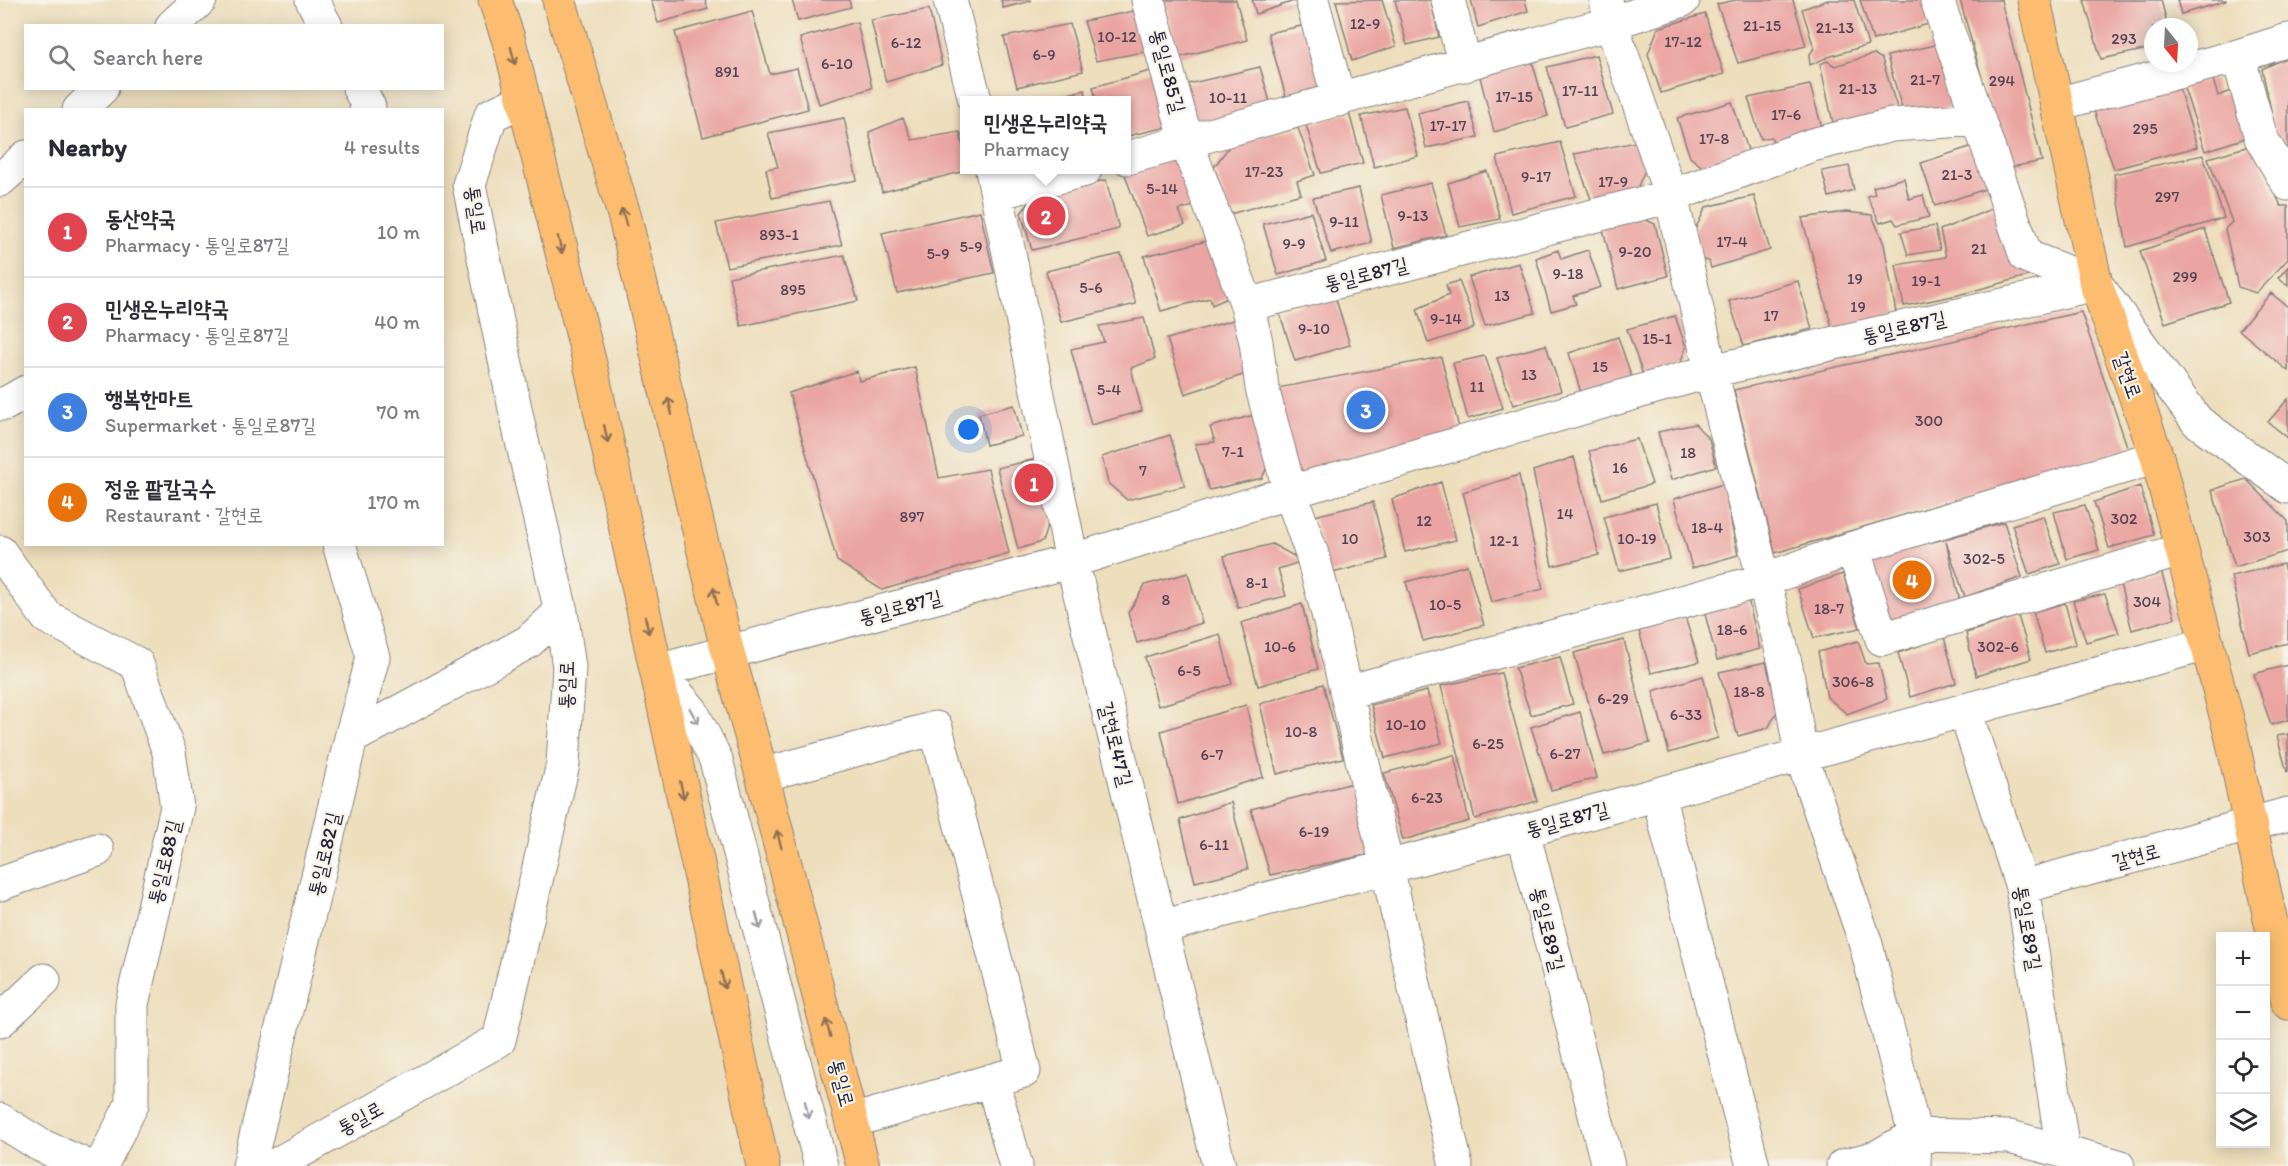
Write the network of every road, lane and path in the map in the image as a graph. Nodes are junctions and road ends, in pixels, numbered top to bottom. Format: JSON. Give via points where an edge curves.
{"nodes":[{"id":1,"x":200,"y":0,"type":"edge"},
{"id":2,"x":312,"y":0,"type":"edge"},
{"id":3,"x":495,"y":0,"type":"edge"},
{"id":4,"x":559,"y":0,"type":"edge"},
{"id":5,"x":950,"y":0,"type":"edge"},
{"id":6,"x":1148,"y":0,"type":"edge"},
{"id":7,"x":1312,"y":0,"type":"edge"},
{"id":8,"x":1448,"y":0,"type":"edge"},
{"id":9,"x":1683,"y":0,"type":"edge"},
{"id":10,"x":1937,"y":0,"type":"edge"},
{"id":11,"x":2034,"y":0,"type":"edge"},
{"id":12,"x":1608,"y":12,"type":"edge"},
{"id":13,"x":174,"y":24,"type":"edge"},
{"id":14,"x":325,"y":24,"type":"edge"},
{"id":15,"x":2288,"y":40,"type":"edge"},
{"id":16,"x":2238,"y":56,"type":"junction"},
{"id":17,"x":1465,"y":65,"type":"junction"},
{"id":18,"x":100,"y":90,"type":"edge"},
{"id":19,"x":360,"y":90,"type":"edge"},
{"id":20,"x":974,"y":96,"type":"edge"},
{"id":21,"x":524,"y":100,"type":"junction"},
{"id":22,"x":1339,"y":100,"type":"junction"},
{"id":23,"x":2057,"y":104,"type":"junction"},
{"id":24,"x":81,"y":108,"type":"edge"},
{"id":25,"x":368,"y":108,"type":"edge"},
{"id":26,"x":1978,"y":119,"type":"junction"},
{"id":27,"x":1187,"y":142,"type":"junction"},
{"id":28,"x":1131,"y":157,"type":"edge"},
{"id":29,"x":24,"y":159,"type":"edge"},
{"id":30,"x":1052,"y":174,"type":"edge"},
{"id":31,"x":0,"y":180,"type":"edge"},
{"id":32,"x":995,"y":181,"type":"edge"},
{"id":33,"x":2288,"y":184,"type":"edge"},
{"id":34,"x":1671,"y":196,"type":"junction"},
{"id":35,"x":2096,"y":284,"type":"junction"},
{"id":36,"x":1247,"y":305,"type":"junction"},
{"id":37,"x":1711,"y":371,"type":"junction"},
{"id":38,"x":24,"y":393,"type":"edge"},
{"id":39,"x":0,"y":404,"type":"edge"},
{"id":40,"x":2157,"y":457,"type":"junction"},
{"id":41,"x":2288,"y":487,"type":"edge"},
{"id":42,"x":1290,"y":492,"type":"junction"},
{"id":43,"x":340,"y":546,"type":"edge"},
{"id":44,"x":1853,"y":548,"type":"junction"},
{"id":45,"x":2181,"y":550,"type":"junction"},
{"id":46,"x":0,"y":552,"type":"edge"},
{"id":47,"x":1072,"y":561,"type":"junction"},
{"id":48,"x":1764,"y":580,"type":"junction"},
{"id":49,"x":561,"y":612,"type":"junction"},
{"id":50,"x":2207,"y":644,"type":"junction"},
{"id":51,"x":728,"y":653,"type":"junction"},
{"id":52,"x":657,"y":671,"type":"junction"},
{"id":53,"x":1347,"y":693,"type":"junction"},
{"id":54,"x":1965,"y":711,"type":"junction"},
{"id":55,"x":351,"y":738,"type":"junction"},
{"id":56,"x":1801,"y":755,"type":"junction"},
{"id":57,"x":762,"y":775,"type":"junction"},
{"id":58,"x":1658,"y":794,"type":"junction"},
{"id":59,"x":2288,"y":814,"type":"edge"},
{"id":60,"x":2250,"y":825,"type":"junction"},
{"id":61,"x":1523,"y":831,"type":"junction"},
{"id":62,"x":97,"y":850,"type":"dead end"},
{"id":63,"x":1388,"y":866,"type":"junction"},
{"id":64,"x":0,"y":884,"type":"edge"},
{"id":65,"x":2022,"y":887,"type":"junction"},
{"id":66,"x":1161,"y":927,"type":"junction"},
{"id":67,"x":44,"y":980,"type":"dead end"},
{"id":68,"x":2288,"y":1003,"type":"edge"},
{"id":69,"x":0,"y":1021,"type":"edge"},
{"id":70,"x":992,"y":1080,"type":"junction"},
{"id":71,"x":0,"y":1120,"type":"edge"},
{"id":72,"x":852,"y":1121,"type":"junction"},
{"id":73,"x":1915,"y":1150,"type":"edge"},
{"id":74,"x":2063,"y":1151,"type":"junction"},
{"id":75,"x":33,"y":1156,"type":"edge"},
{"id":76,"x":87,"y":1166,"type":"edge"},
{"id":77,"x":101,"y":1166,"type":"edge"},
{"id":78,"x":249,"y":1166,"type":"edge"},
{"id":79,"x":274,"y":1166,"type":"edge"},
{"id":80,"x":763,"y":1166,"type":"edge"},
{"id":81,"x":821,"y":1166,"type":"edge"},
{"id":82,"x":863,"y":1166,"type":"edge"},
{"id":83,"x":1016,"y":1166,"type":"edge"},
{"id":84,"x":1219,"y":1166,"type":"edge"},
{"id":85,"x":1456,"y":1166,"type":"edge"},
{"id":86,"x":1608,"y":1166,"type":"edge"},
{"id":87,"x":1753,"y":1166,"type":"edge"},
{"id":88,"x":1843,"y":1166,"type":"edge"},
{"id":89,"x":2118,"y":1166,"type":"edge"}],
"edges":[{"from":1,"to":13,"type":"street"},
{"from":2,"to":14,"type":"street"},
{"from":3,"to":21,"type":"main road","one_way":true},
{"from":51,"to":4,"type":"main road","name":"통일로","one_way":true,"via":[[625,218]]},
{"from":5,"to":20,"type":"street"},
{"from":6,"to":27,"type":"street","name":"통일로85길"},
{"from":7,"to":22,"type":"street"},
{"from":8,"to":17,"type":"street"},
{"from":9,"to":12,"type":"street"},
{"from":10,"to":26,"type":"street"},
{"from":11,"to":23,"type":"main road","name":"갈현로"},
{"from":12,"to":17,"type":"street"},
{"from":12,"to":34,"type":"street"},
{"from":15,"to":16,"type":"street"},
{"from":16,"to":23,"type":"street"},
{"from":16,"to":33,"type":"street","via":[[2261,138]]},
{"from":17,"to":22,"type":"street"},
{"from":18,"to":24,"type":"street"},
{"from":19,"to":25,"type":"street"},
{"from":21,"to":49,"type":"street","name":"통일로","via":[[491,116],[469,185]]},
{"from":21,"to":52,"type":"main road","one_way":true,"via":[[592,372]]},
{"from":22,"to":27,"type":"street"},
{"from":23,"to":35,"type":"main road","name":"갈현로"},
{"from":26,"to":34,"type":"street","name":"통일로87길","via":[[1892,124],[1812,145]]},
{"from":26,"to":35,"type":"street","via":[[2026,256]]},
{"from":27,"to":28,"type":"street"},
{"from":27,"to":36,"type":"street","name":"통일로85길"},
{"from":29,"to":31,"type":"street"},
{"from":30,"to":32,"type":"street"},
{"from":32,"to":47,"type":"street"},
{"from":34,"to":36,"type":"street","name":"통일로87길"},
{"from":34,"to":37,"type":"street"},
{"from":35,"to":37,"type":"street","name":"통일로87길"},
{"from":35,"to":40,"type":"main road","name":"갈현로"},
{"from":35,"to":41,"type":"street","via":[[2197,421]]},
{"from":36,"to":42,"type":"street","via":[[1262,388]]},
{"from":37,"to":42,"type":"street","name":"통일로87길"},
{"from":37,"to":48,"type":"street"},
{"from":38,"to":39,"type":"street"},
{"from":40,"to":44,"type":"street"},
{"from":40,"to":45,"type":"main road","name":"갈현로"},
{"from":42,"to":47,"type":"street","name":"통일로87길"},
{"from":42,"to":53,"type":"street","via":[[1313,557]]},
{"from":43,"to":55,"type":"street","name":"통일로82길","via":[[372,657]]},
{"from":44,"to":45,"type":"street","via":[[1882,639]]},
{"from":44,"to":48,"type":"street"},
{"from":45,"to":50,"type":"main road","name":"갈현로"},
{"from":46,"to":77,"type":"street","name":"통일로88길","via":[[47,617],[137,664],[169,753],[177,807],[132,1004],[132,1104]]},
{"from":47,"to":51,"type":"street","name":"통일로87길"},
{"from":47,"to":66,"type":"street","name":"갈현로47길"},
{"from":48,"to":53,"type":"street"},
{"from":48,"to":56,"type":"street","via":[[1786,667]]},
{"from":49,"to":55,"type":"street","via":[[528,642]]},
{"from":49,"to":79,"type":"street","name":"통일로","via":[[569,667],[563,764],[499,1040]]},
{"from":50,"to":54,"type":"street"},
{"from":50,"to":60,"type":"main road","name":"갈현로"},
{"from":51,"to":52,"type":"street","name":"통일로87길"},
{"from":51,"to":57,"type":"main road","name":"통일로"},
{"from":52,"to":80,"type":"main road","one_way":true},
{"from":52,"to":81,"type":"street","one_way":true,"via":[[691,710],[716,760]]},
{"from":53,"to":63,"type":"street"},
{"from":54,"to":56,"type":"street"},
{"from":54,"to":65,"type":"street","name":"통일로89길"},
{"from":55,"to":78,"type":"street","name":"통일로82길"},
{"from":56,"to":58,"type":"street","name":"통일로87길"},
{"from":56,"to":73,"type":"street","via":[[1865,941]]},
{"from":57,"to":70,"type":"street","name":"통일로","via":[[936,728],[1024,1071]]},
{"from":72,"to":57,"type":"main road","name":"통일로","one_way":true},
{"from":58,"to":61,"type":"street","name":"통일로87길"},
{"from":58,"to":87,"type":"street"},
{"from":59,"to":60,"type":"street","name":"갈현로"},
{"from":60,"to":65,"type":"street","name":"갈현로"},
{"from":60,"to":68,"type":"main road","name":"갈현로"},
{"from":61,"to":63,"type":"street","name":"통일로87길"},
{"from":61,"to":86,"type":"street","name":"통일로89길"},
{"from":62,"to":64,"type":"street"},
{"from":63,"to":66,"type":"street","name":"통일로87길"},
{"from":63,"to":85,"type":"street"},
{"from":65,"to":74,"type":"street","name":"통일로89길"},
{"from":66,"to":84,"type":"street"},
{"from":67,"to":69,"type":"street"},
{"from":70,"to":72,"type":"street","name":"통일로"},
{"from":70,"to":83,"type":"street"},
{"from":71,"to":75,"type":"street"},
{"from":72,"to":82,"type":"main road","name":"통일로"},
{"from":73,"to":74,"type":"street","via":[[2010,1137]]},
{"from":73,"to":88,"type":"street"},
{"from":74,"to":89,"type":"street"},
{"from":75,"to":76,"type":"street"}]}
